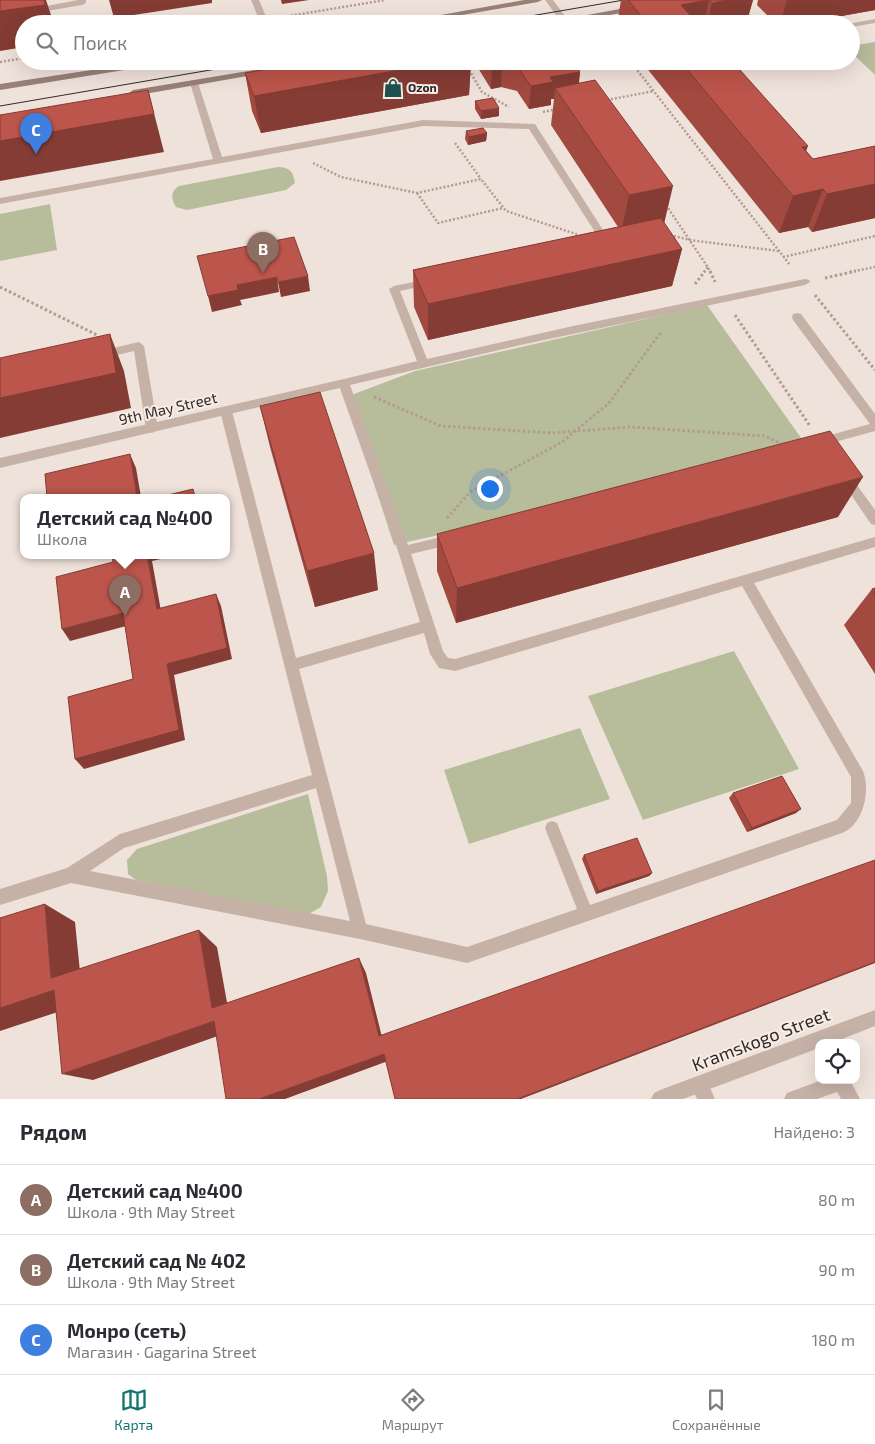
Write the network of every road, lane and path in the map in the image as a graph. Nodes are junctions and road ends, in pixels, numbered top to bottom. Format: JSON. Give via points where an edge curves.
{"nodes":[{"id":1,"x":32,"y":0,"type":"edge"},
{"id":2,"x":82,"y":0,"type":"edge"},
{"id":3,"x":255,"y":0,"type":"edge"},
{"id":4,"x":385,"y":0,"type":"edge"},
{"id":5,"x":538,"y":0,"type":"edge"},
{"id":6,"x":550,"y":0,"type":"edge"},
{"id":7,"x":732,"y":0,"type":"edge"},
{"id":8,"x":644,"y":6,"type":"edge"},
{"id":9,"x":33,"y":11,"type":"junction"},
{"id":10,"x":261,"y":15,"type":"edge"},
{"id":11,"x":302,"y":15,"type":"edge"},
{"id":12,"x":449,"y":15,"type":"edge"},
{"id":13,"x":560,"y":15,"type":"edge"},
{"id":14,"x":593,"y":15,"type":"edge"},
{"id":15,"x":746,"y":15,"type":"edge"},
{"id":16,"x":0,"y":17,"type":"edge"},
{"id":17,"x":875,"y":21,"type":"edge"},
{"id":18,"x":860,"y":24,"type":"edge"},
{"id":19,"x":15,"y":60,"type":"edge"},
{"id":20,"x":0,"y":62,"type":"edge"},
{"id":21,"x":110,"y":70,"type":"edge"},
{"id":22,"x":272,"y":70,"type":"edge"},
{"id":23,"x":469,"y":70,"type":"edge"},
{"id":24,"x":637,"y":70,"type":"edge"},
{"id":25,"x":194,"y":83,"type":"junction"},
{"id":26,"x":0,"y":87,"type":"edge"},
{"id":27,"x":654,"y":92,"type":"junction"},
{"id":28,"x":126,"y":95,"type":"edge"},
{"id":29,"x":603,"y":101,"type":"edge"},
{"id":30,"x":560,"y":109,"type":"edge"},
{"id":31,"x":525,"y":115,"type":"junction"},
{"id":32,"x":441,"y":123,"type":"junction"},
{"id":33,"x":532,"y":126,"type":"junction"},
{"id":34,"x":284,"y":148,"type":"junction"},
{"id":35,"x":218,"y":159,"type":"junction"},
{"id":36,"x":481,"y":179,"type":"junction"},
{"id":37,"x":417,"y":193,"type":"junction"},
{"id":38,"x":662,"y":200,"type":"edge"},
{"id":39,"x":0,"y":201,"type":"edge"},
{"id":40,"x":503,"y":208,"type":"junction"},
{"id":41,"x":662,"y":233,"type":"edge"},
{"id":42,"x":875,"y":236,"type":"edge"},
{"id":43,"x":690,"y":240,"type":"junction"},
{"id":44,"x":607,"y":245,"type":"joint"},
{"id":45,"x":778,"y":251,"type":"junction"},
{"id":46,"x":783,"y":257,"type":"junction"},
{"id":47,"x":708,"y":266,"type":"junction"},
{"id":48,"x":875,"y":267,"type":"edge"},
{"id":49,"x":442,"y":279,"type":"edge"},
{"id":50,"x":805,"y":282,"type":"junction"},
{"id":51,"x":0,"y":287,"type":"edge"},
{"id":52,"x":723,"y":299,"type":"junction"},
{"id":53,"x":680,"y":306,"type":"junction"},
{"id":54,"x":797,"y":317,"type":"dead end"},
{"id":55,"x":99,"y":336,"type":"edge"},
{"id":56,"x":92,"y":356,"type":"edge"},
{"id":57,"x":423,"y":363,"type":"junction"},
{"id":58,"x":875,"y":370,"type":"edge"},
{"id":59,"x":344,"y":383,"type":"junction"},
{"id":60,"x":226,"y":411,"type":"junction"},
{"id":61,"x":875,"y":422,"type":"edge"},
{"id":62,"x":875,"y":427,"type":"edge"},
{"id":63,"x":152,"y":428,"type":"junction"},
{"id":64,"x":572,"y":432,"type":"junction"},
{"id":65,"x":824,"y":446,"type":"junction"},
{"id":66,"x":794,"y":449,"type":"joint"},
{"id":67,"x":0,"y":463,"type":"edge"},
{"id":68,"x":838,"y":465,"type":"edge"},
{"id":69,"x":875,"y":520,"type":"edge"},
{"id":70,"x":469,"y":535,"type":"edge"},
{"id":71,"x":875,"y":542,"type":"edge"},
{"id":72,"x":421,"y":547,"type":"junction"},
{"id":73,"x":404,"y":551,"type":"junction"},
{"id":74,"x":746,"y":581,"type":"junction"},
{"id":75,"x":427,"y":626,"type":"junction"},
{"id":76,"x":292,"y":665,"type":"junction"},
{"id":77,"x":321,"y":779,"type":"junction"},
{"id":78,"x":552,"y":828,"type":"dead end"},
{"id":79,"x":71,"y":875,"type":"junction"},
{"id":80,"x":0,"y":897,"type":"edge"},
{"id":81,"x":586,"y":913,"type":"junction"},
{"id":82,"x":360,"y":931,"type":"junction"},
{"id":83,"x":875,"y":1018,"type":"edge"},
{"id":84,"x":824,"y":1039,"type":"edge"},
{"id":85,"x":815,"y":1043,"type":"edge"},
{"id":86,"x":833,"y":1084,"type":"edge"},
{"id":87,"x":843,"y":1084,"type":"edge"},
{"id":88,"x":703,"y":1092,"type":"edge"},
{"id":89,"x":660,"y":1099,"type":"edge"},
{"id":90,"x":793,"y":1099,"type":"edge"},
{"id":91,"x":851,"y":1099,"type":"edge"}],
"edges":[{"from":1,"to":9,"type":"street"},
{"from":2,"to":9,"type":"street","via":[[82,3]]},
{"from":3,"to":10,"type":"street"},
{"from":4,"to":11,"type":"path"},
{"from":5,"to":12,"type":"main road"},
{"from":6,"to":13,"type":"street"},
{"from":7,"to":15,"type":"street"},
{"from":8,"to":14,"type":"main road"},
{"from":9,"to":16,"type":"street"},
{"from":17,"to":18,"type":"street"},
{"from":19,"to":20,"type":"path"},
{"from":21,"to":26,"type":"main road"},
{"from":22,"to":25,"type":"main road"},
{"from":23,"to":31,"type":"path","via":[[482,92]]},
{"from":24,"to":27,"type":"path"},
{"from":25,"to":28,"type":"main road"},
{"from":25,"to":35,"type":"street"},
{"from":27,"to":29,"type":"path"},
{"from":27,"to":45,"type":"path"},
{"from":30,"to":31,"type":"path"},
{"from":31,"to":33,"type":"path"},
{"from":32,"to":33,"type":"street"},
{"from":32,"to":34,"type":"street","via":[[423,123]]},
{"from":32,"to":36,"type":"path"},
{"from":33,"to":44,"type":"street"},
{"from":34,"to":35,"type":"street"},
{"from":34,"to":37,"type":"path","via":[[341,176]]},
{"from":35,"to":39,"type":"street"},
{"from":36,"to":37,"type":"path"},
{"from":36,"to":40,"type":"path"},
{"from":37,"to":40,"type":"path","via":[[438,224]]},
{"from":38,"to":43,"type":"path"},
{"from":40,"to":44,"type":"path"},
{"from":41,"to":43,"type":"path"},
{"from":42,"to":46,"type":"path"},
{"from":43,"to":45,"type":"path"},
{"from":43,"to":47,"type":"path"},
{"from":45,"to":46,"type":"path"},
{"from":46,"to":50,"type":"path"},
{"from":47,"to":52,"type":"path"},
{"from":47,"to":53,"type":"path"},
{"from":48,"to":50,"type":"path"},
{"from":49,"to":57,"type":"street","via":[[394,289]]},
{"from":50,"to":52,"type":"street","name":"9th May Street"},
{"from":50,"to":58,"type":"path"},
{"from":51,"to":55,"type":"path"},
{"from":52,"to":53,"type":"street","name":"9th May Street"},
{"from":52,"to":65,"type":"path"},
{"from":53,"to":57,"type":"street","name":"9th May Street"},
{"from":53,"to":64,"type":"path","via":[[609,403]]},
{"from":54,"to":61,"type":"street"},
{"from":56,"to":63,"type":"street","via":[[139,346]]},
{"from":57,"to":59,"type":"street","name":"9th May Street"},
{"from":59,"to":60,"type":"street","name":"9th May Street"},
{"from":59,"to":64,"type":"path","via":[[441,426]]},
{"from":59,"to":73,"type":"street"},
{"from":60,"to":63,"type":"street","name":"9th May Street"},
{"from":60,"to":76,"type":"street"},
{"from":62,"to":65,"type":"street"},
{"from":63,"to":67,"type":"street","name":"9th May Street"},
{"from":64,"to":66,"type":"path","via":[[631,427],[765,436]]},
{"from":64,"to":72,"type":"path","via":[[562,442],[470,492]]},
{"from":65,"to":66,"type":"street"},
{"from":68,"to":69,"type":"street"},
{"from":70,"to":72,"type":"street"},
{"from":71,"to":74,"type":"street"},
{"from":72,"to":73,"type":"street"},
{"from":73,"to":75,"type":"street"},
{"from":74,"to":75,"type":"street","via":[[455,665],[444,664],[440,659]]},
{"from":74,"to":81,"type":"street","via":[[858,776],[858,805],[842,826]]},
{"from":75,"to":76,"type":"street"},
{"from":76,"to":77,"type":"street"},
{"from":77,"to":79,"type":"street","via":[[120,842]]},
{"from":77,"to":82,"type":"street"},
{"from":78,"to":81,"type":"street"},
{"from":79,"to":80,"type":"street"},
{"from":79,"to":82,"type":"street"},
{"from":81,"to":82,"type":"street","via":[[467,955]]},
{"from":83,"to":84,"type":"street","name":"Kramskogo Street"},
{"from":85,"to":88,"type":"street","name":"Kramskogo Street"},
{"from":86,"to":90,"type":"street"},
{"from":87,"to":91,"type":"street"},
{"from":88,"to":89,"type":"street","name":"Kramskogo Street"}]}
